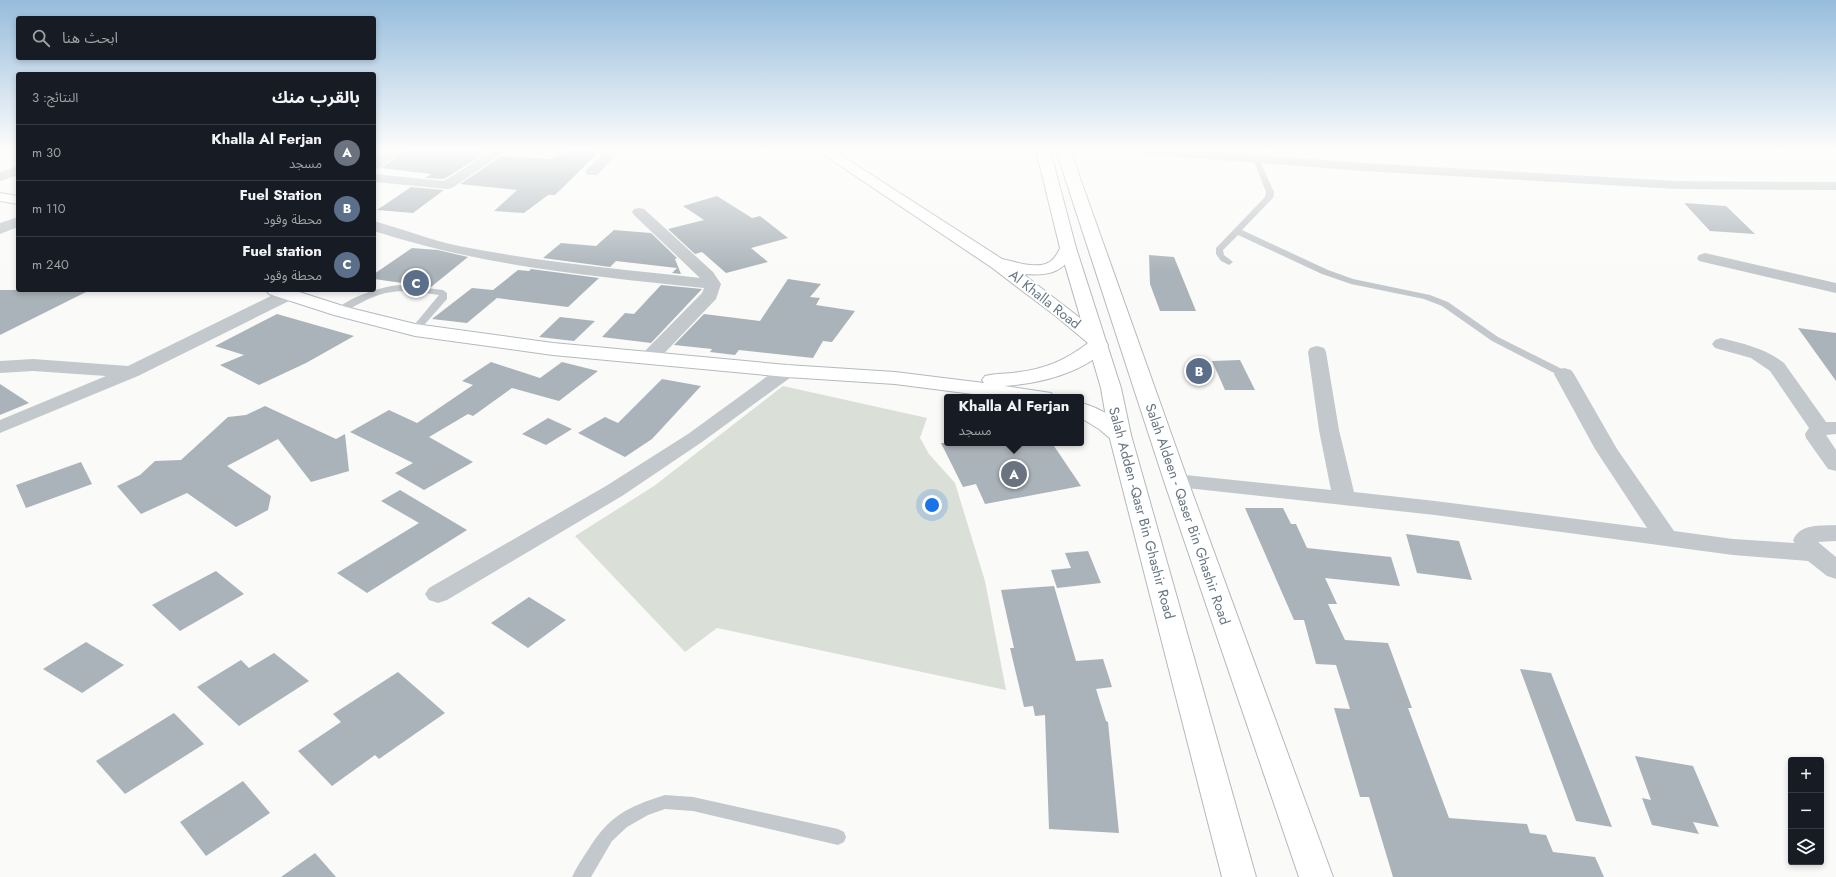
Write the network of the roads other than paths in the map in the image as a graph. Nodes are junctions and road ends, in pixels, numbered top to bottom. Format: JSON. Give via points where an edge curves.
{"nodes":[{"id":1,"x":887,"y":191,"type":"edge"},
{"id":2,"x":1053,"y":191,"type":"edge"},
{"id":3,"x":1077,"y":191,"type":"edge"},
{"id":4,"x":1270,"y":191,"type":"edge"},
{"id":5,"x":0,"y":197,"type":"edge"},
{"id":6,"x":16,"y":200,"type":"edge"},
{"id":7,"x":638,"y":212,"type":"dead end"},
{"id":8,"x":16,"y":222,"type":"edge"},
{"id":9,"x":376,"y":227,"type":"edge"},
{"id":10,"x":0,"y":229,"type":"edge"},
{"id":11,"x":1237,"y":231,"type":"junction"},
{"id":12,"x":1068,"y":248,"type":"junction"},
{"id":13,"x":1705,"y":258,"type":"dead end"},
{"id":14,"x":994,"y":260,"type":"junction"},
{"id":15,"x":1229,"y":262,"type":"dead end"},
{"id":16,"x":713,"y":284,"type":"junction"},
{"id":17,"x":1836,"y":288,"type":"edge"},
{"id":18,"x":281,"y":293,"type":"edge"},
{"id":19,"x":340,"y":311,"type":"junction"},
{"id":20,"x":415,"y":330,"type":"junction"},
{"id":21,"x":1097,"y":342,"type":"junction"},
{"id":22,"x":1721,"y":344,"type":"dead end"},
{"id":23,"x":1317,"y":352,"type":"dead end"},
{"id":24,"x":649,"y":358,"type":"junction"},
{"id":25,"x":0,"y":367,"type":"edge"},
{"id":26,"x":787,"y":371,"type":"junction"},
{"id":27,"x":131,"y":372,"type":"junction"},
{"id":28,"x":1564,"y":374,"type":"joint"},
{"id":29,"x":895,"y":378,"type":"junction"},
{"id":30,"x":1020,"y":394,"type":"edge"},
{"id":31,"x":1084,"y":411,"type":"edge"},
{"id":32,"x":0,"y":427,"type":"edge"},
{"id":33,"x":1828,"y":429,"type":"edge"},
{"id":34,"x":1120,"y":435,"type":"junction"},
{"id":35,"x":1836,"y":464,"type":"edge"},
{"id":36,"x":1176,"y":481,"type":"junction"},
{"id":37,"x":1344,"y":498,"type":"junction"},
{"id":38,"x":1836,"y":533,"type":"edge"},
{"id":39,"x":1666,"y":538,"type":"junction"},
{"id":40,"x":1814,"y":552,"type":"junction"},
{"id":41,"x":1836,"y":570,"type":"edge"},
{"id":42,"x":438,"y":594,"type":"dead end"},
{"id":43,"x":838,"y":837,"type":"dead end"},
{"id":44,"x":581,"y":877,"type":"edge"},
{"id":45,"x":1239,"y":877,"type":"edge"},
{"id":46,"x":1316,"y":877,"type":"edge"}],
"edges":[{"from":1,"to":14,"type":"main road","name":"Al Khalla Road"},
{"from":2,"to":12,"type":"main road","name":"Salah Adden -Qasr Bin Ghashir Road"},
{"from":3,"to":36,"type":"main road","name":"Salah Aldeen - Qaser Bin Ghashir Road"},
{"from":4,"to":11,"type":"lane","via":[[1269,198]]},
{"from":5,"to":6,"type":"main road"},
{"from":7,"to":16,"type":"street","via":[[707,275]]},
{"from":8,"to":10,"type":"street"},
{"from":9,"to":16,"type":"street","via":[[406,238],[492,257]]},
{"from":11,"to":15,"type":"lane","via":[[1219,250],[1222,258]]},
{"from":11,"to":28,"type":"lane","via":[[1331,274],[1351,281],[1427,297],[1445,304],[1495,339]]},
{"from":12,"to":14,"type":"main road","name":"Al Khalla Road","via":[[1058,264],[1048,267],[1021,268]]},
{"from":12,"to":21,"type":"main road","name":"Salah Adden -Qasr Bin Ghashir Road"},
{"from":13,"to":17,"type":"street"},
{"from":14,"to":21,"type":"main road","name":"Al Khalla Road"},
{"from":16,"to":24,"type":"street","via":[[710,295]]},
{"from":18,"to":19,"type":"main road"},
{"from":18,"to":27,"type":"street"},
{"from":19,"to":20,"type":"main road"},
{"from":19,"to":20,"type":"lane","via":[[383,290],[396,288],[443,293],[444,297]]},
{"from":20,"to":24,"type":"main road","via":[[553,349]]},
{"from":21,"to":29,"type":"main road","via":[[1080,359],[1069,365],[1024,378]]},
{"from":21,"to":34,"type":"main road","name":"Salah Adden -Qasr Bin Ghashir Road","via":[[1111,388]]},
{"from":22,"to":33,"type":"street","via":[[1750,351],[1770,360]]},
{"from":23,"to":37,"type":"street","via":[[1328,430]]},
{"from":24,"to":26,"type":"main road"},
{"from":25,"to":27,"type":"street","via":[[33,365]]},
{"from":26,"to":29,"type":"main road"},
{"from":26,"to":42,"type":"street","via":[[695,438],[614,491]]},
{"from":27,"to":32,"type":"street"},
{"from":28,"to":39,"type":"street","via":[[1606,450]]},
{"from":29,"to":30,"type":"main road"},
{"from":31,"to":34,"type":"main road"},
{"from":33,"to":35,"type":"street","via":[[1816,431],[1816,438]]},
{"from":34,"to":45,"type":"main road","name":"Salah Adden -Qasr Bin Ghashir Road"},
{"from":36,"to":37,"type":"street"},
{"from":36,"to":46,"type":"main road","name":"Salah Aldeen - Qaser Bin Ghashir Road"},
{"from":37,"to":39,"type":"street"},
{"from":38,"to":40,"type":"street","via":[[1813,534],[1806,538],[1805,541]]},
{"from":39,"to":40,"type":"street","via":[[1733,547]]},
{"from":40,"to":41,"type":"street"},
{"from":43,"to":44,"type":"lane","via":[[693,804],[665,802],[643,809],[621,822],[606,836]]}]}
